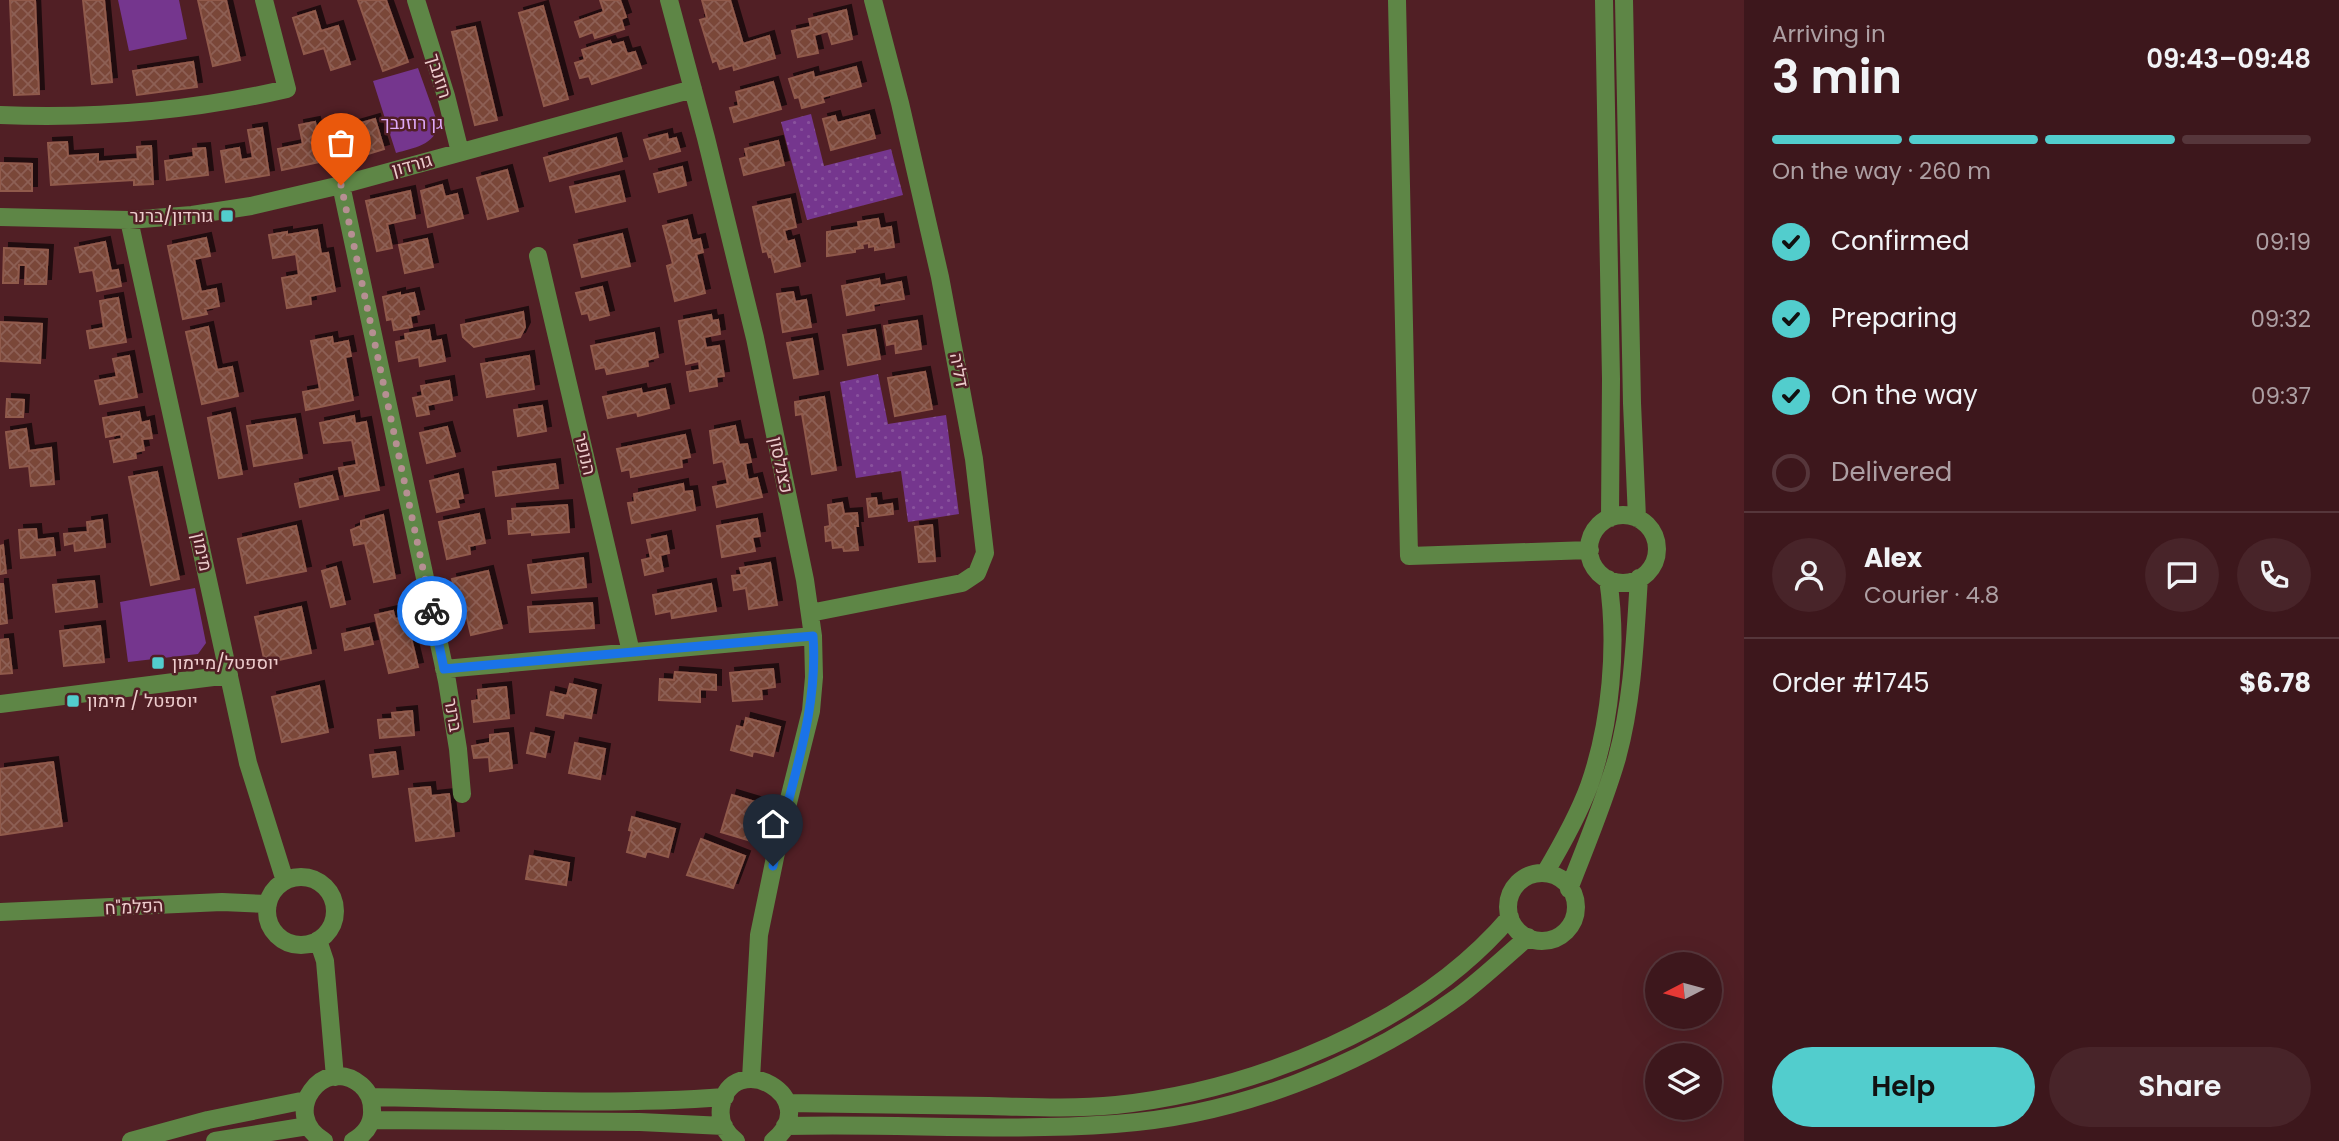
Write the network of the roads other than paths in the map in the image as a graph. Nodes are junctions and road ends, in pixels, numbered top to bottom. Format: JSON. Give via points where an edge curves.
{"nodes":[{"id":1,"x":264,"y":0,"type":"edge"},
{"id":2,"x":415,"y":0,"type":"edge"},
{"id":3,"x":669,"y":0,"type":"edge"},
{"id":4,"x":873,"y":0,"type":"edge"},
{"id":5,"x":1398,"y":0,"type":"edge"},
{"id":6,"x":1604,"y":0,"type":"edge"},
{"id":7,"x":1624,"y":0,"type":"edge"},
{"id":8,"x":693,"y":89,"type":"junction"},
{"id":9,"x":0,"y":115,"type":"edge"},
{"id":10,"x":460,"y":152,"type":"junction"},
{"id":11,"x":341,"y":185,"type":"junction"},
{"id":12,"x":0,"y":216,"type":"edge"},
{"id":13,"x":129,"y":220,"type":"junction"},
{"id":14,"x":538,"y":256,"type":"dead end"},
{"id":15,"x":1610,"y":518,"type":"junction"},
{"id":16,"x":1637,"y":518,"type":"junction"},
{"id":17,"x":1590,"y":550,"type":"junction"},
{"id":18,"x":1639,"y":578,"type":"junction"},
{"id":19,"x":1608,"y":579,"type":"junction"},
{"id":20,"x":810,"y":613,"type":"junction"},
{"id":21,"x":813,"y":636,"type":"junction"},
{"id":22,"x":631,"y":652,"type":"junction"},
{"id":23,"x":444,"y":669,"type":"junction"},
{"id":24,"x":229,"y":675,"type":"junction"},
{"id":25,"x":0,"y":704,"type":"edge"},
{"id":26,"x":462,"y":794,"type":"dead end"},
{"id":27,"x":1545,"y":873,"type":"junction"},
{"id":28,"x":285,"y":881,"type":"junction"},
{"id":29,"x":1569,"y":889,"type":"junction"},
{"id":30,"x":268,"y":904,"type":"junction"},
{"id":31,"x":0,"y":912,"type":"edge"},
{"id":32,"x":1510,"y":917,"type":"junction"},
{"id":33,"x":1528,"y":937,"type":"junction"},
{"id":34,"x":318,"y":940,"type":"junction"},
{"id":35,"x":335,"y":1077,"type":"junction"},
{"id":36,"x":751,"y":1079,"type":"junction"},
{"id":37,"x":370,"y":1097,"type":"junction"},
{"id":38,"x":725,"y":1097,"type":"junction"},
{"id":39,"x":306,"y":1100,"type":"junction"},
{"id":40,"x":787,"y":1103,"type":"junction"},
{"id":41,"x":371,"y":1120,"type":"junction"},
{"id":42,"x":308,"y":1126,"type":"junction"},
{"id":43,"x":724,"y":1126,"type":"junction"},
{"id":44,"x":785,"y":1126,"type":"junction"},
{"id":45,"x":131,"y":1141,"type":"edge"},
{"id":46,"x":215,"y":1141,"type":"edge"},
{"id":47,"x":324,"y":1141,"type":"edge"},
{"id":48,"x":353,"y":1141,"type":"edge"},
{"id":49,"x":736,"y":1141,"type":"edge"},
{"id":50,"x":773,"y":1141,"type":"edge"}],
"edges":[{"from":1,"to":9,"type":"street","via":[[287,89],[140,113]]},
{"from":2,"to":10,"type":"street","name":"רוזנבך"},
{"from":3,"to":8,"type":"street","name":"כצנלסון"},
{"from":4,"to":20,"type":"street","name":"דליה","via":[[950,324],[985,553],[977,573],[956,586]]},
{"from":5,"to":17,"type":"street","via":[[1409,556]]},
{"from":6,"to":15,"type":"street"},
{"from":7,"to":16,"type":"street"},
{"from":8,"to":10,"type":"street","name":"גורדון"},
{"from":8,"to":20,"type":"street","name":"כצנלסון","via":[[755,338]]},
{"from":10,"to":11,"type":"street","name":"גורדון"},
{"from":11,"to":13,"type":"street","name":"גורדון","via":[[222,211]]},
{"from":11,"to":23,"type":"street","name":"ברנר"},
{"from":12,"to":13,"type":"street","name":"גורדון"},
{"from":13,"to":24,"type":"street","name":"מימון"},
{"from":14,"to":22,"type":"street","name":"הנופר"},
{"from":15,"to":16,"type":"street"},
{"from":15,"to":17,"type":"street","via":[[1593,533]]},
{"from":16,"to":18,"type":"street","via":[[1649,527],[1656,545],[1653,564]]},
{"from":17,"to":19,"type":"street","via":[[1594,565]]},
{"from":18,"to":19,"type":"street"},
{"from":18,"to":29,"type":"street","via":[[1633,674],[1622,733],[1602,805]]},
{"from":19,"to":27,"type":"street","via":[[1613,612],[1612,669],[1599,753],[1588,788]]},
{"from":20,"to":21,"type":"street","name":"כצנלסון"},
{"from":21,"to":22,"type":"street"},
{"from":21,"to":36,"type":"street","name":"כצנלסון","via":[[811,711],[759,935]]},
{"from":22,"to":23,"type":"street"},
{"from":23,"to":26,"type":"street","name":"ברנר"},
{"from":24,"to":25,"type":"street"},
{"from":24,"to":28,"type":"street","name":"מימון","via":[[248,764]]},
{"from":27,"to":29,"type":"street"},
{"from":27,"to":32,"type":"street","via":[[1525,877],[1515,886],[1508,904]]},
{"from":28,"to":30,"type":"street"},
{"from":28,"to":34,"type":"street","via":[[311,878],[331,895],[334,920]]},
{"from":29,"to":33,"type":"street","via":[[1575,910],[1567,928],[1552,939]]},
{"from":30,"to":31,"type":"street","name":"הפלמ\"ח"},
{"from":30,"to":34,"type":"street","via":[[269,921],[280,937],[298,945]]},
{"from":32,"to":33,"type":"street","via":[[1516,929]]},
{"from":32,"to":40,"type":"street","via":[[1464,964],[1406,1005],[1298,1059],[1230,1082],[1115,1105]]},
{"from":33,"to":44,"type":"street","via":[[1460,995],[1395,1036],[1292,1084],[1205,1111],[1058,1127]]},
{"from":34,"to":35,"type":"street","via":[[325,961]]},
{"from":35,"to":37,"type":"street","via":[[354,1080]]},
{"from":35,"to":39,"type":"street","via":[[316,1084]]},
{"from":36,"to":38,"type":"street","via":[[733,1087]]},
{"from":36,"to":40,"type":"street","via":[[770,1083]]},
{"from":37,"to":38,"type":"street","via":[[609,1101]]},
{"from":37,"to":41,"type":"street"},
{"from":38,"to":43,"type":"street","via":[[721,1110]]},
{"from":39,"to":42,"type":"street"},
{"from":39,"to":45,"type":"street"},
{"from":40,"to":44,"type":"street"},
{"from":41,"to":43,"type":"street"},
{"from":41,"to":48,"type":"street"},
{"from":42,"to":46,"type":"street"},
{"from":42,"to":47,"type":"street"},
{"from":43,"to":49,"type":"street"},
{"from":44,"to":50,"type":"street"}]}
